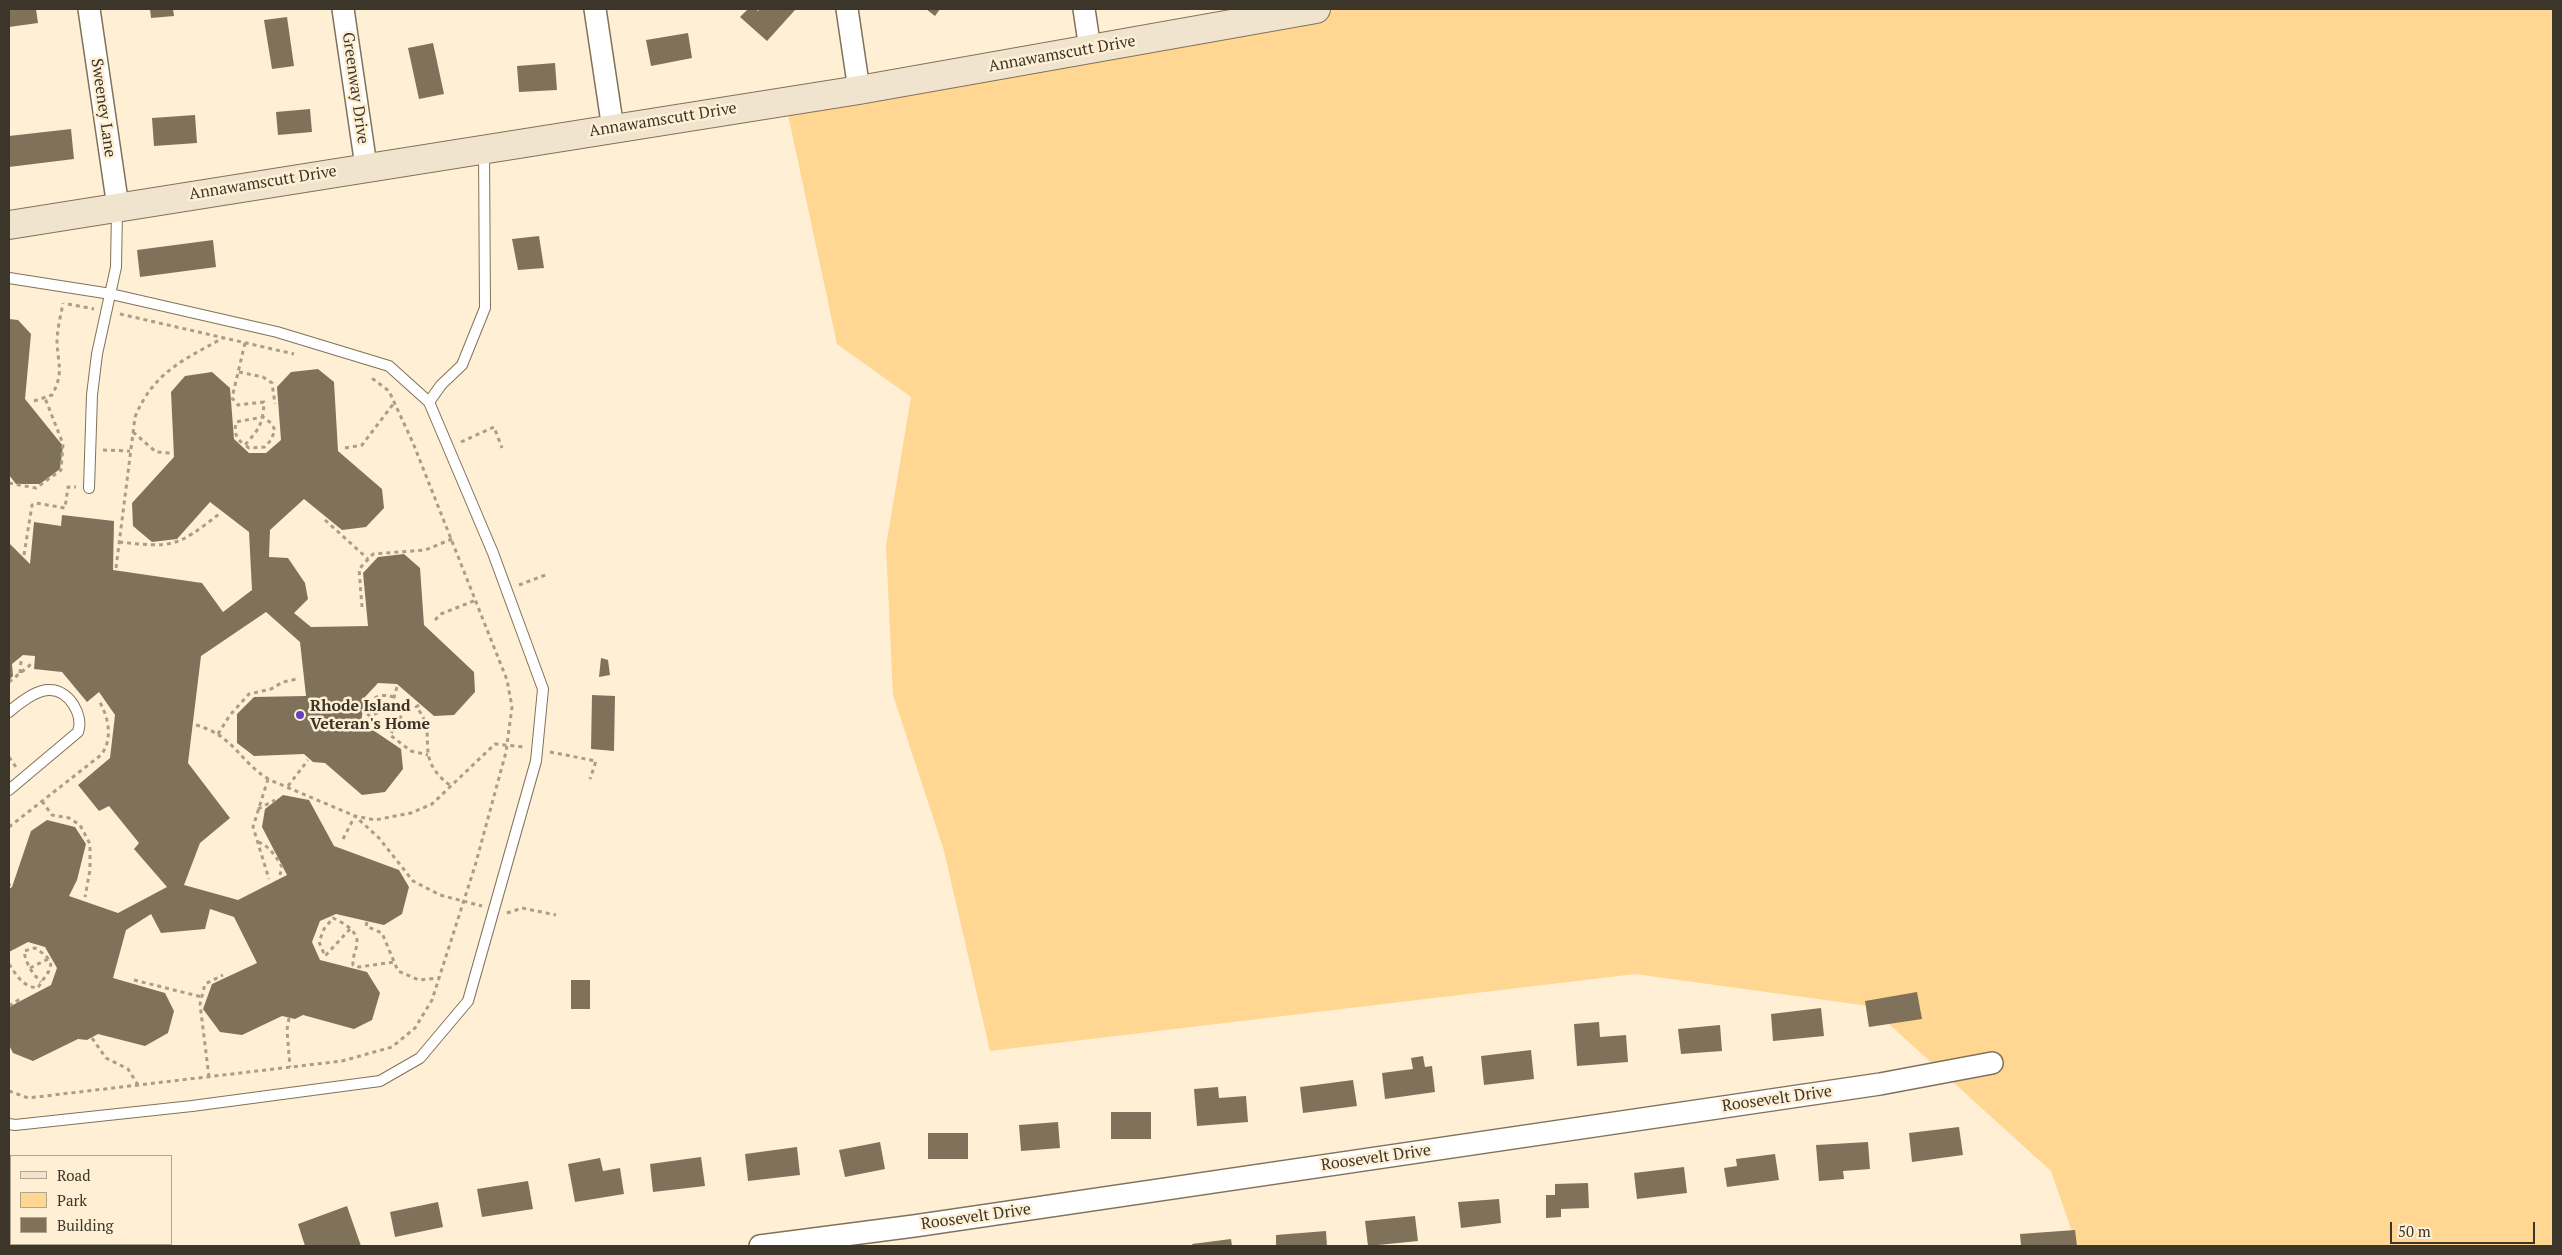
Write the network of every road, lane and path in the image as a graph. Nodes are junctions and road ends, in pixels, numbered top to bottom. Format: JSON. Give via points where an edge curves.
{"nodes":[{"id":1,"x":89,"y":9,"type":"edge"},
{"id":2,"x":343,"y":9,"type":"edge"},
{"id":3,"x":595,"y":9,"type":"edge"},
{"id":4,"x":847,"y":9,"type":"edge"},
{"id":5,"x":1084,"y":9,"type":"edge"},
{"id":6,"x":1316,"y":9,"type":"edge"},
{"id":7,"x":1090,"y":49,"type":"junction"},
{"id":8,"x":859,"y":90,"type":"junction"},
{"id":9,"x":613,"y":129,"type":"junction"},
{"id":10,"x":484,"y":149,"type":"junction"},
{"id":11,"x":366,"y":166,"type":"junction"},
{"id":12,"x":118,"y":207,"type":"junction"},
{"id":13,"x":9,"y":225,"type":"edge"},
{"id":14,"x":9,"y":278,"type":"edge"},
{"id":15,"x":111,"y":294,"type":"junction"},
{"id":16,"x":54,"y":301,"type":"dead end"},
{"id":17,"x":62,"y":303,"type":"junction"},
{"id":18,"x":107,"y":311,"type":"junction"},
{"id":19,"x":223,"y":338,"type":"junction"},
{"id":20,"x":245,"y":343,"type":"junction"},
{"id":21,"x":297,"y":355,"type":"dead end"},
{"id":22,"x":238,"y":372,"type":"junction"},
{"id":23,"x":367,"y":375,"type":"dead end"},
{"id":24,"x":45,"y":398,"type":"junction"},
{"id":25,"x":34,"y":401,"type":"dead end"},
{"id":26,"x":430,"y":402,"type":"junction"},
{"id":27,"x":275,"y":404,"type":"dead end"},
{"id":28,"x":394,"y":404,"type":"junction"},
{"id":29,"x":263,"y":417,"type":"junction"},
{"id":30,"x":132,"y":431,"type":"junction"},
{"id":31,"x":245,"y":445,"type":"junction"},
{"id":32,"x":449,"y":447,"type":"junction"},
{"id":33,"x":345,"y":448,"type":"dead end"},
{"id":34,"x":502,"y":448,"type":"dead end"},
{"id":35,"x":90,"y":449,"type":"junction"},
{"id":36,"x":130,"y":451,"type":"junction"},
{"id":37,"x":171,"y":453,"type":"dead end"},
{"id":38,"x":9,"y":484,"type":"edge"},
{"id":39,"x":90,"y":488,"type":"dead end"},
{"id":40,"x":67,"y":490,"type":"dead end"},
{"id":41,"x":219,"y":514,"type":"dead end"},
{"id":42,"x":325,"y":520,"type":"dead end"},
{"id":43,"x":452,"y":539,"type":"junction"},
{"id":44,"x":119,"y":542,"type":"junction"},
{"id":45,"x":24,"y":555,"type":"dead end"},
{"id":46,"x":368,"y":559,"type":"junction"},
{"id":47,"x":116,"y":568,"type":"dead end"},
{"id":48,"x":548,"y":574,"type":"dead end"},
{"id":49,"x":507,"y":590,"type":"junction"},
{"id":50,"x":476,"y":600,"type":"junction"},
{"id":51,"x":362,"y":608,"type":"dead end"},
{"id":52,"x":435,"y":620,"type":"dead end"},
{"id":53,"x":33,"y":660,"type":"dead end"},
{"id":54,"x":21,"y":661,"type":"dead end"},
{"id":55,"x":20,"y":673,"type":"junction"},
{"id":56,"x":297,"y":679,"type":"dead end"},
{"id":57,"x":9,"y":682,"type":"edge"},
{"id":58,"x":397,"y":687,"type":"dead end"},
{"id":59,"x":394,"y":697,"type":"junction"},
{"id":60,"x":99,"y":701,"type":"dead end"},
{"id":61,"x":398,"y":705,"type":"junction"},
{"id":62,"x":419,"y":706,"type":"dead end"},
{"id":63,"x":9,"y":712,"type":"edge"},
{"id":64,"x":196,"y":726,"type":"dead end"},
{"id":65,"x":218,"y":734,"type":"junction"},
{"id":66,"x":507,"y":744,"type":"junction"},
{"id":67,"x":537,"y":749,"type":"junction"},
{"id":68,"x":428,"y":755,"type":"junction"},
{"id":69,"x":308,"y":760,"type":"dead end"},
{"id":70,"x":268,"y":779,"type":"junction"},
{"id":71,"x":590,"y":779,"type":"dead end"},
{"id":72,"x":288,"y":786,"type":"junction"},
{"id":73,"x":451,"y":786,"type":"junction"},
{"id":74,"x":9,"y":790,"type":"edge"},
{"id":75,"x":275,"y":800,"type":"dead end"},
{"id":76,"x":42,"y":801,"type":"junction"},
{"id":77,"x":257,"y":809,"type":"junction"},
{"id":78,"x":355,"y":816,"type":"junction"},
{"id":79,"x":9,"y":827,"type":"edge"},
{"id":80,"x":343,"y":839,"type":"dead end"},
{"id":81,"x":258,"y":842,"type":"junction"},
{"id":82,"x":280,"y":874,"type":"dead end"},
{"id":83,"x":268,"y":879,"type":"dead end"},
{"id":84,"x":85,"y":896,"type":"dead end"},
{"id":85,"x":464,"y":901,"type":"junction"},
{"id":86,"x":493,"y":909,"type":"junction"},
{"id":87,"x":556,"y":915,"type":"dead end"},
{"id":88,"x":367,"y":922,"type":"dead end"},
{"id":89,"x":350,"y":929,"type":"junction"},
{"id":90,"x":48,"y":959,"type":"junction"},
{"id":91,"x":394,"y":962,"type":"junction"},
{"id":92,"x":9,"y":964,"type":"edge"},
{"id":93,"x":30,"y":968,"type":"junction"},
{"id":94,"x":223,"y":975,"type":"dead end"},
{"id":95,"x":439,"y":978,"type":"junction"},
{"id":96,"x":134,"y":980,"type":"dead end"},
{"id":97,"x":41,"y":982,"type":"junction"},
{"id":98,"x":202,"y":997,"type":"junction"},
{"id":99,"x":20,"y":999,"type":"dead end"},
{"id":100,"x":9,"y":1006,"type":"edge"},
{"id":101,"x":289,"y":1018,"type":"dead end"},
{"id":102,"x":92,"y":1038,"type":"dead end"},
{"id":103,"x":1992,"y":1063,"type":"dead end"},
{"id":104,"x":290,"y":1067,"type":"junction"},
{"id":105,"x":209,"y":1077,"type":"junction"},
{"id":106,"x":138,"y":1085,"type":"junction"},
{"id":107,"x":9,"y":1091,"type":"edge"},
{"id":108,"x":9,"y":1124,"type":"edge"},
{"id":109,"x":771,"y":1245,"type":"edge"}],
"edges":[{"from":1,"to":12,"type":"street","name":"Sweeney Lane"},
{"from":2,"to":11,"type":"street","name":"Greenway Drive"},
{"from":3,"to":9,"type":"street"},
{"from":4,"to":8,"type":"street"},
{"from":5,"to":7,"type":"street"},
{"from":6,"to":7,"type":"street","name":"Annawamscutt Drive"},
{"from":7,"to":8,"type":"street","name":"Annawamscutt Drive"},
{"from":8,"to":9,"type":"street","name":"Annawamscutt Drive"},
{"from":9,"to":10,"type":"street","name":"Annawamscutt Drive"},
{"from":10,"to":11,"type":"street","name":"Annawamscutt Drive"},
{"from":10,"to":26,"type":"lane","via":[[485,308],[462,365],[441,385]]},
{"from":11,"to":12,"type":"street","name":"Annawamscutt Drive"},
{"from":12,"to":13,"type":"street","name":"Annawamscutt Drive"},
{"from":12,"to":15,"type":"lane","via":[[117,254]]},
{"from":14,"to":15,"type":"lane"},
{"from":15,"to":18,"type":"lane"},
{"from":15,"to":26,"type":"lane","via":[[276,332],[388,366]]},
{"from":16,"to":17,"type":"path"},
{"from":17,"to":18,"type":"path"},
{"from":17,"to":24,"type":"path","via":[[57,340],[61,372],[52,395]]},
{"from":18,"to":19,"type":"path"},
{"from":18,"to":35,"type":"lane","via":[[97,354]]},
{"from":19,"to":20,"type":"path"},
{"from":19,"to":30,"type":"path","via":[[166,372],[143,396]]},
{"from":20,"to":21,"type":"path"},
{"from":20,"to":22,"type":"path"},
{"from":22,"to":27,"type":"path","via":[[262,377],[272,383]]},
{"from":22,"to":29,"type":"path","via":[[232,398],[238,405],[264,402]]},
{"from":23,"to":28,"type":"path","via":[[388,390]]},
{"from":24,"to":25,"type":"path"},
{"from":24,"to":38,"type":"path","via":[[63,444],[61,470],[36,488]]},
{"from":26,"to":32,"type":"lane"},
{"from":28,"to":33,"type":"path","via":[[362,445]]},
{"from":28,"to":43,"type":"path"},
{"from":29,"to":31,"type":"path","via":[[261,427]]},
{"from":29,"to":31,"type":"path","via":[[236,422],[234,432],[238,441]]},
{"from":29,"to":31,"type":"path","via":[[275,430],[271,440],[265,447],[249,448]]},
{"from":30,"to":36,"type":"path"},
{"from":30,"to":37,"type":"path","via":[[156,452]]},
{"from":32,"to":34,"type":"path","via":[[494,427]]},
{"from":32,"to":49,"type":"lane"},
{"from":35,"to":36,"type":"path"},
{"from":35,"to":39,"type":"lane"},
{"from":36,"to":44,"type":"path"},
{"from":40,"to":45,"type":"path","via":[[65,508],[32,505]]},
{"from":41,"to":44,"type":"path","via":[[187,539],[170,545]]},
{"from":42,"to":46,"type":"path"},
{"from":43,"to":46,"type":"path","via":[[425,550],[373,554]]},
{"from":43,"to":50,"type":"path"},
{"from":44,"to":47,"type":"path"},
{"from":46,"to":51,"type":"path","via":[[359,569]]},
{"from":48,"to":49,"type":"path"},
{"from":49,"to":67,"type":"lane","via":[[543,689]]},
{"from":50,"to":52,"type":"path","via":[[441,614]]},
{"from":50,"to":66,"type":"path","via":[[507,680],[512,707]]},
{"from":53,"to":55,"type":"path"},
{"from":54,"to":55,"type":"path"},
{"from":55,"to":57,"type":"path"},
{"from":56,"to":65,"type":"path","via":[[249,694]]},
{"from":58,"to":59,"type":"path"},
{"from":59,"to":61,"type":"path"},
{"from":59,"to":61,"type":"path","via":[[375,696],[367,704],[366,713],[370,716]]},
{"from":60,"to":76,"type":"path","via":[[105,710],[106,748]]},
{"from":61,"to":68,"type":"path","via":[[403,713],[390,735],[411,751]]},
{"from":62,"to":68,"type":"path","via":[[416,707],[428,726]]},
{"from":63,"to":74,"type":"lane","via":[[48,689],[69,699],[81,724],[78,732]]},
{"from":64,"to":65,"type":"path"},
{"from":65,"to":70,"type":"path","via":[[224,736]]},
{"from":66,"to":67,"type":"path"},
{"from":66,"to":73,"type":"path","via":[[495,744]]},
{"from":66,"to":85,"type":"path"},
{"from":67,"to":71,"type":"path","via":[[596,761]]},
{"from":67,"to":86,"type":"lane"},
{"from":68,"to":73,"type":"path","via":[[432,768]]},
{"from":69,"to":72,"type":"path"},
{"from":70,"to":72,"type":"path"},
{"from":70,"to":77,"type":"path"},
{"from":72,"to":78,"type":"path"},
{"from":73,"to":78,"type":"path","via":[[432,804],[411,813],[375,820]]},
{"from":75,"to":77,"type":"path"},
{"from":76,"to":79,"type":"path"},
{"from":76,"to":84,"type":"path","via":[[52,815],[69,818],[80,825],[90,844]]},
{"from":77,"to":81,"type":"path","via":[[253,827]]},
{"from":78,"to":80,"type":"path"},
{"from":78,"to":85,"type":"path","via":[[379,838],[413,881],[440,895]]},
{"from":81,"to":82,"type":"path","via":[[267,845],[282,867]]},
{"from":81,"to":83,"type":"path"},
{"from":85,"to":86,"type":"path"},
{"from":85,"to":95,"type":"path"},
{"from":86,"to":87,"type":"path","via":[[508,913],[522,908]]},
{"from":86,"to":108,"type":"lane","via":[[468,1001],[420,1058],[380,1080],[192,1106]]},
{"from":88,"to":91,"type":"path","via":[[366,926],[382,933]]},
{"from":89,"to":89,"type":"path","via":[[333,918],[319,942],[324,956]]},
{"from":89,"to":91,"type":"path","via":[[358,941],[352,957],[353,965],[360,967]]},
{"from":90,"to":93,"type":"path"},
{"from":90,"to":93,"type":"path","via":[[35,948],[24,951]]},
{"from":90,"to":97,"type":"path","via":[[50,974]]},
{"from":91,"to":95,"type":"path","via":[[398,971],[419,980]]},
{"from":92,"to":97,"type":"path","via":[[20,981],[38,988]]},
{"from":93,"to":97,"type":"path"},
{"from":94,"to":98,"type":"path","via":[[205,984]]},
{"from":95,"to":104,"type":"path","via":[[432,1000],[415,1028],[392,1047],[342,1061]]},
{"from":96,"to":98,"type":"path"},
{"from":98,"to":105,"type":"path","via":[[202,1028]]},
{"from":99,"to":100,"type":"path"},
{"from":101,"to":104,"type":"path"},
{"from":102,"to":106,"type":"path","via":[[106,1058],[128,1069]]},
{"from":103,"to":109,"type":"street","name":"Roosevelt Drive","via":[[1860,1087]]},
{"from":104,"to":105,"type":"path"},
{"from":105,"to":106,"type":"path"},
{"from":106,"to":107,"type":"path","via":[[28,1098]]}]}
